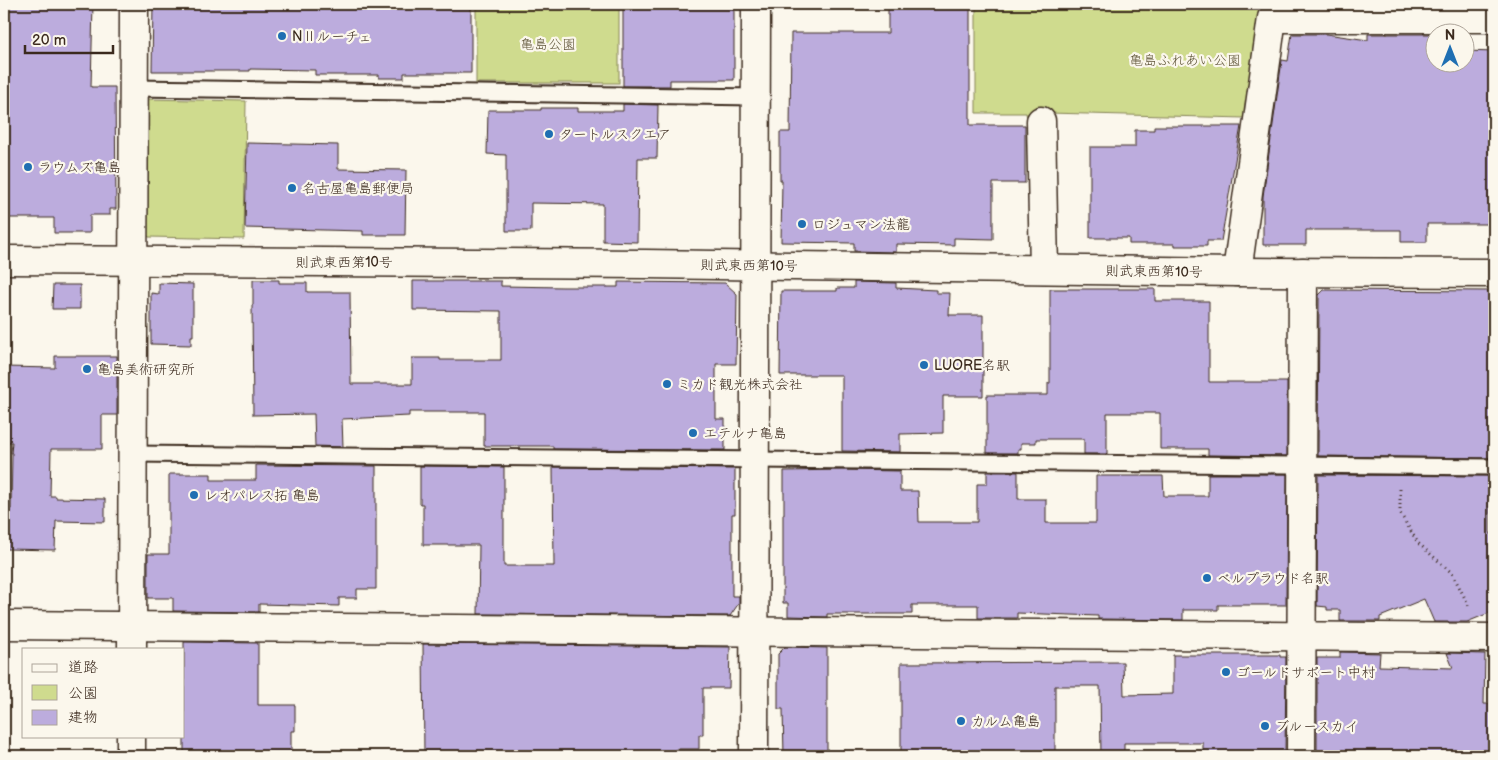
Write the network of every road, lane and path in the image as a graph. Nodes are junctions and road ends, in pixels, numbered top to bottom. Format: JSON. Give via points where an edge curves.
{"nodes":[{"id":1,"x":134,"y":4,"type":"edge"},
{"id":2,"x":756,"y":4,"type":"edge"},
{"id":3,"x":1284,"y":11,"type":"edge"},
{"id":4,"x":1488,"y":13,"type":"edge"},
{"id":5,"x":134,"y":88,"type":"junction"},
{"id":6,"x":756,"y":97,"type":"junction"},
{"id":7,"x":1041,"y":121,"type":"dead end"},
{"id":8,"x":4,"y":260,"type":"edge"},
{"id":9,"x":134,"y":261,"type":"junction"},
{"id":10,"x":756,"y":265,"type":"junction"},
{"id":11,"x":1044,"y":269,"type":"junction"},
{"id":12,"x":1237,"y":272,"type":"junction"},
{"id":13,"x":1303,"y":272,"type":"junction"},
{"id":14,"x":1494,"y":274,"type":"edge"},
{"id":15,"x":132,"y":454,"type":"junction"},
{"id":16,"x":755,"y":460,"type":"junction"},
{"id":17,"x":1302,"y":464,"type":"junction"},
{"id":18,"x":1400,"y":466,"type":"junction"},
{"id":19,"x":1494,"y":467,"type":"edge"},
{"id":20,"x":4,"y":625,"type":"edge"},
{"id":21,"x":754,"y":631,"type":"junction"},
{"id":22,"x":1302,"y":635,"type":"junction"},
{"id":23,"x":132,"y":637,"type":"edge"},
{"id":24,"x":1489,"y":638,"type":"edge"},
{"id":25,"x":131,"y":738,"type":"edge"},
{"id":26,"x":131,"y":756,"type":"edge"},
{"id":27,"x":754,"y":756,"type":"edge"},
{"id":28,"x":1301,"y":756,"type":"edge"}],
"edges":[{"from":1,"to":5,"type":"street"},
{"from":2,"to":6,"type":"street"},
{"from":3,"to":4,"type":"street"},
{"from":3,"to":12,"type":"street","via":[[1272,18]]},
{"from":5,"to":6,"type":"lane"},
{"from":5,"to":9,"type":"street"},
{"from":6,"to":10,"type":"street"},
{"from":7,"to":11,"type":"street"},
{"from":8,"to":9,"type":"street","name":"則武東西第10号"},
{"from":9,"to":10,"type":"street","name":"則武東西第10号"},
{"from":9,"to":15,"type":"street"},
{"from":10,"to":11,"type":"street","name":"則武東西第10号"},
{"from":10,"to":16,"type":"street"},
{"from":11,"to":12,"type":"street","name":"則武東西第10号"},
{"from":12,"to":13,"type":"street","name":"則武東西第10号"},
{"from":13,"to":14,"type":"street","name":"則武東西第10号"},
{"from":13,"to":17,"type":"street"},
{"from":15,"to":16,"type":"lane"},
{"from":15,"to":23,"type":"street"},
{"from":16,"to":17,"type":"lane"},
{"from":16,"to":21,"type":"street"},
{"from":17,"to":18,"type":"lane"},
{"from":17,"to":22,"type":"street"},
{"from":18,"to":19,"type":"lane"},
{"from":18,"to":24,"type":"path","via":[[1400,513],[1418,543],[1452,573]]},
{"from":20,"to":23,"type":"street"},
{"from":21,"to":22,"type":"street"},
{"from":21,"to":23,"type":"street"},
{"from":21,"to":27,"type":"street"},
{"from":22,"to":24,"type":"street"},
{"from":22,"to":28,"type":"street"},
{"from":25,"to":26,"type":"street"}]}
